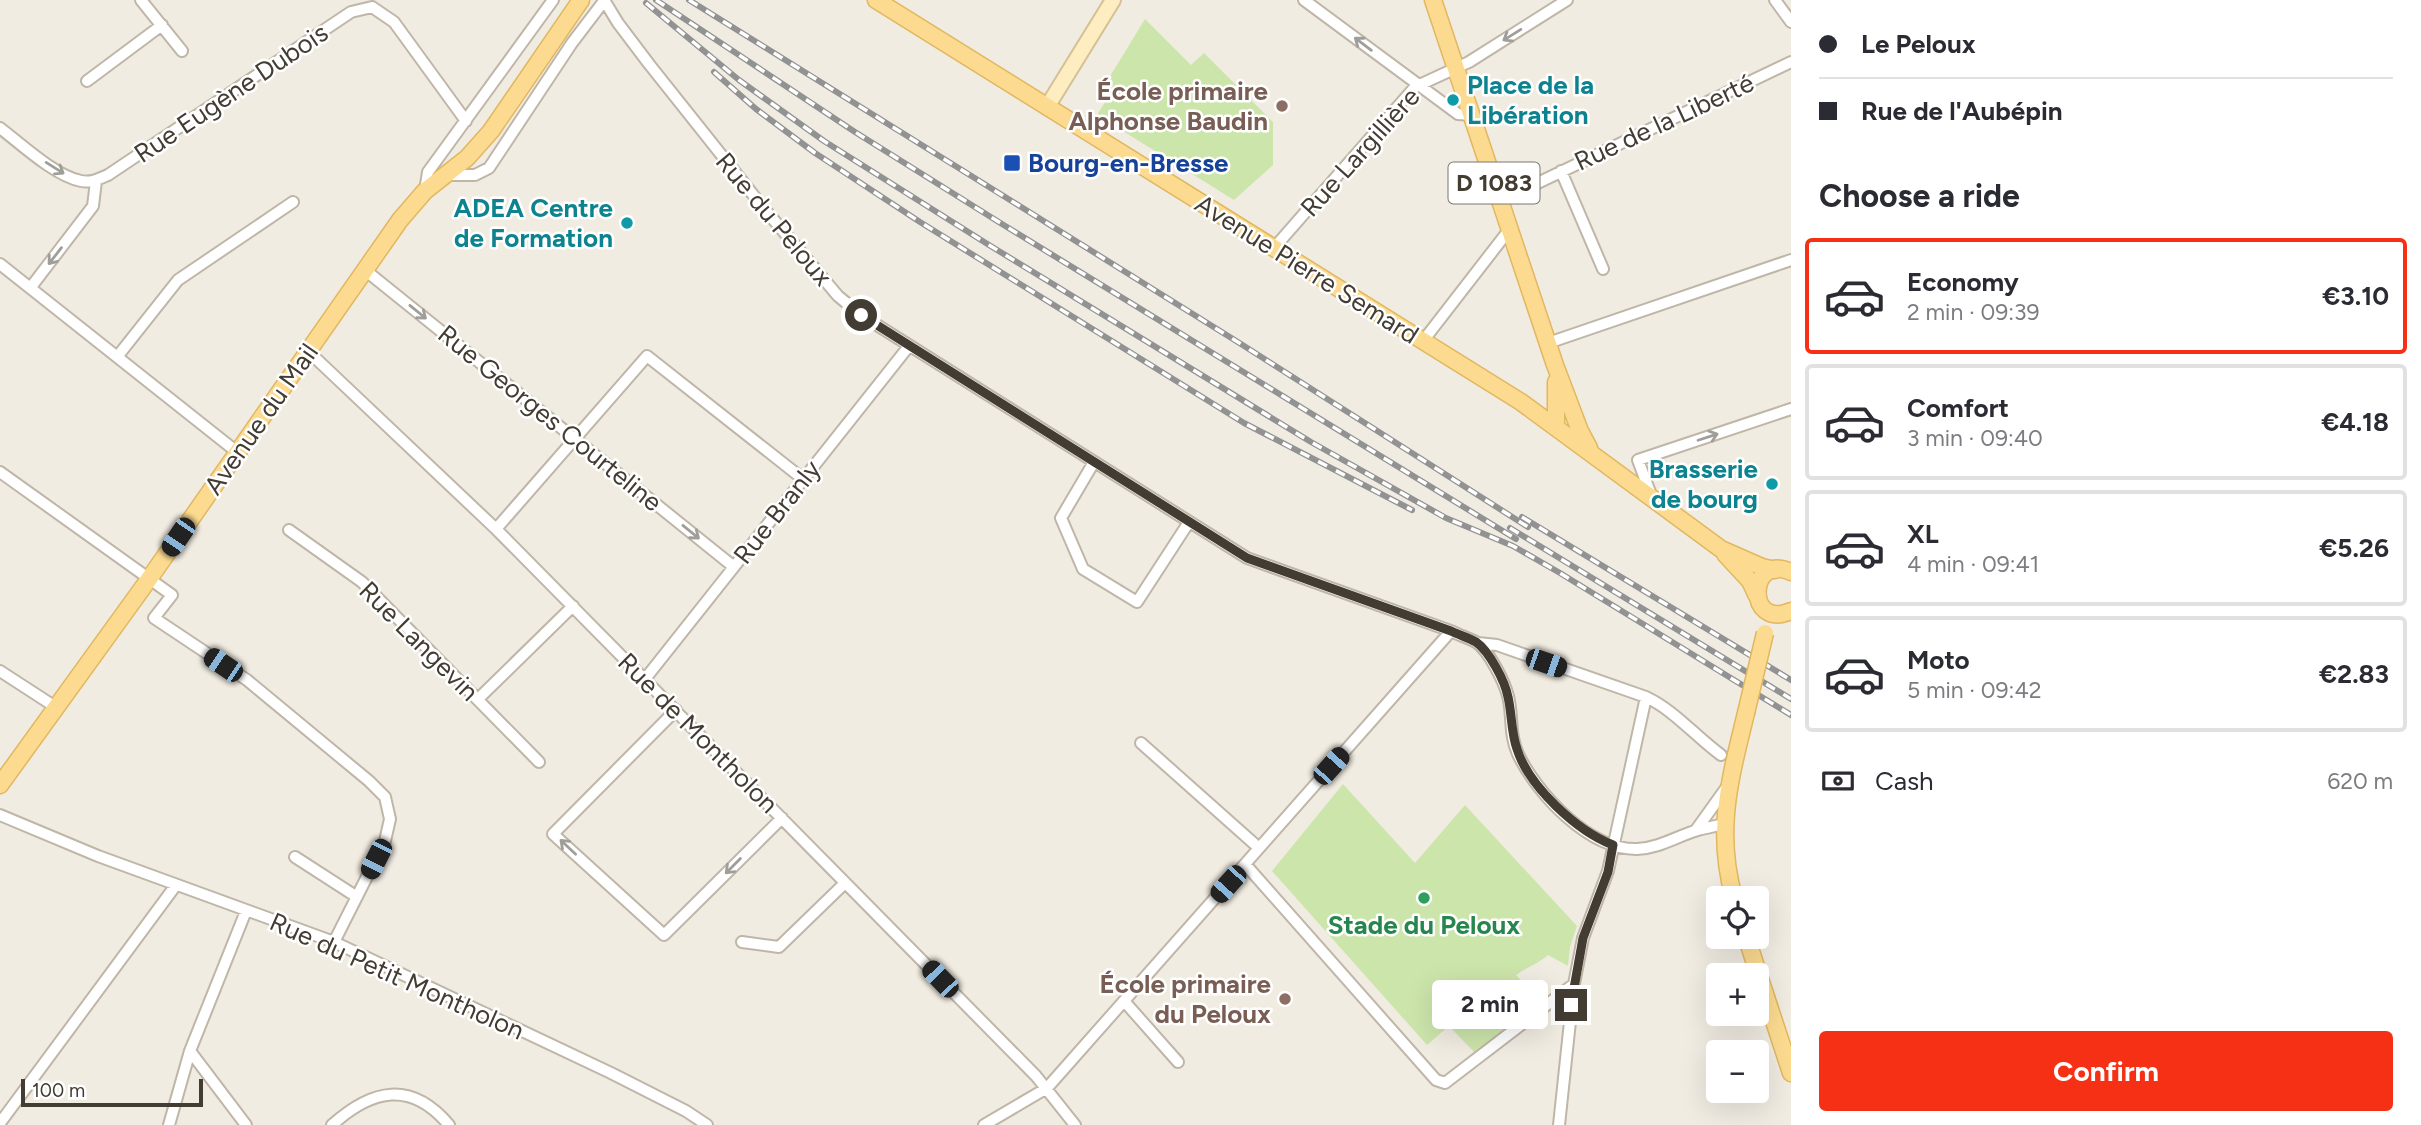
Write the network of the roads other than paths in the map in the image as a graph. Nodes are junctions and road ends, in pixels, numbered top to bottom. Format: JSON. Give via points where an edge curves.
{"nodes":[{"id":1,"x":141,"y":0,"type":"edge"},
{"id":2,"x":553,"y":0,"type":"edge"},
{"id":3,"x":581,"y":0,"type":"edge"},
{"id":4,"x":604,"y":0,"type":"edge"},
{"id":5,"x":876,"y":0,"type":"edge"},
{"id":6,"x":1113,"y":0,"type":"edge"},
{"id":7,"x":1304,"y":0,"type":"edge"},
{"id":8,"x":1433,"y":0,"type":"edge"},
{"id":9,"x":1567,"y":0,"type":"edge"},
{"id":10,"x":1775,"y":0,"type":"edge"},
{"id":11,"x":1791,"y":22,"type":"edge"},
{"id":12,"x":163,"y":25,"type":"junction"},
{"id":13,"x":182,"y":51,"type":"dead end"},
{"id":14,"x":1791,"y":62,"type":"edge"},
{"id":15,"x":1456,"y":68,"type":"junction"},
{"id":16,"x":87,"y":80,"type":"dead end"},
{"id":17,"x":1418,"y":85,"type":"junction"},
{"id":18,"x":1047,"y":107,"type":"junction"},
{"id":19,"x":1472,"y":115,"type":"junction"},
{"id":20,"x":466,"y":121,"type":"junction"},
{"id":21,"x":0,"y":128,"type":"edge"},
{"id":22,"x":1561,"y":171,"type":"junction"},
{"id":23,"x":447,"y":174,"type":"junction"},
{"id":24,"x":96,"y":181,"type":"junction"},
{"id":25,"x":425,"y":191,"type":"junction"},
{"id":26,"x":1500,"y":201,"type":"junction"},
{"id":27,"x":293,"y":202,"type":"dead end"},
{"id":28,"x":1509,"y":230,"type":"junction"},
{"id":29,"x":1273,"y":248,"type":"junction"},
{"id":30,"x":1791,"y":260,"type":"edge"},
{"id":31,"x":0,"y":264,"type":"edge"},
{"id":32,"x":1603,"y":269,"type":"dead end"},
{"id":33,"x":365,"y":270,"type":"junction"},
{"id":34,"x":31,"y":287,"type":"junction"},
{"id":35,"x":1423,"y":341,"type":"junction"},
{"id":36,"x":1548,"y":343,"type":"junction"},
{"id":37,"x":909,"y":346,"type":"junction"},
{"id":38,"x":309,"y":352,"type":"junction"},
{"id":39,"x":117,"y":357,"type":"junction"},
{"id":40,"x":1555,"y":365,"type":"junction"},
{"id":41,"x":1557,"y":387,"type":"junction"},
{"id":42,"x":1529,"y":407,"type":"junction"},
{"id":43,"x":1791,"y":409,"type":"edge"},
{"id":44,"x":1556,"y":426,"type":"junction"},
{"id":45,"x":576,"y":439,"type":"junction"},
{"id":46,"x":237,"y":452,"type":"junction"},
{"id":47,"x":1592,"y":453,"type":"junction"},
{"id":48,"x":1094,"y":462,"type":"junction"},
{"id":49,"x":0,"y":472,"type":"edge"},
{"id":50,"x":803,"y":479,"type":"junction"},
{"id":51,"x":1653,"y":501,"type":"junction"},
{"id":52,"x":1189,"y":522,"type":"junction"},
{"id":53,"x":496,"y":529,"type":"junction"},
{"id":54,"x":289,"y":530,"type":"dead end"},
{"id":55,"x":1721,"y":549,"type":"junction"},
{"id":56,"x":734,"y":567,"type":"junction"},
{"id":57,"x":1784,"y":570,"type":"edge"},
{"id":58,"x":149,"y":579,"type":"junction"},
{"id":59,"x":1760,"y":602,"type":"junction"},
{"id":60,"x":573,"y":606,"type":"junction"},
{"id":61,"x":1786,"y":613,"type":"edge"},
{"id":62,"x":1451,"y":631,"type":"junction"},
{"id":63,"x":1765,"y":633,"type":"junction"},
{"id":64,"x":1478,"y":643,"type":"junction"},
{"id":65,"x":0,"y":671,"type":"edge"},
{"id":66,"x":645,"y":679,"type":"junction"},
{"id":67,"x":1646,"y":697,"type":"junction"},
{"id":68,"x":478,"y":699,"type":"junction"},
{"id":69,"x":57,"y":708,"type":"junction"},
{"id":70,"x":676,"y":710,"type":"junction"},
{"id":71,"x":1141,"y":744,"type":"dead end"},
{"id":72,"x":1721,"y":755,"type":"dead end"},
{"id":73,"x":540,"y":762,"type":"dead end"},
{"id":74,"x":1730,"y":782,"type":"junction"},
{"id":75,"x":0,"y":785,"type":"edge"},
{"id":76,"x":0,"y":815,"type":"edge"},
{"id":77,"x":782,"y":818,"type":"junction"},
{"id":78,"x":1724,"y":824,"type":"junction"},
{"id":79,"x":1696,"y":830,"type":"junction"},
{"id":80,"x":1613,"y":845,"type":"junction"},
{"id":81,"x":1259,"y":848,"type":"junction"},
{"id":82,"x":295,"y":857,"type":"dead end"},
{"id":83,"x":1245,"y":864,"type":"junction"},
{"id":84,"x":845,"y":883,"type":"junction"},
{"id":85,"x":176,"y":885,"type":"junction"},
{"id":86,"x":1731,"y":886,"type":"edge"},
{"id":87,"x":357,"y":897,"type":"junction"},
{"id":88,"x":246,"y":911,"type":"junction"},
{"id":89,"x":334,"y":942,"type":"junction"},
{"id":90,"x":742,"y":942,"type":"dead end"},
{"id":91,"x":1750,"y":949,"type":"edge"},
{"id":92,"x":1574,"y":984,"type":"junction"},
{"id":93,"x":1124,"y":1001,"type":"junction"},
{"id":94,"x":190,"y":1051,"type":"junction"},
{"id":95,"x":1178,"y":1062,"type":"dead end"},
{"id":96,"x":1791,"y":1073,"type":"edge"},
{"id":97,"x":1047,"y":1088,"type":"junction"},
{"id":98,"x":0,"y":1123,"type":"edge"},
{"id":99,"x":169,"y":1125,"type":"edge"},
{"id":100,"x":246,"y":1125,"type":"edge"},
{"id":101,"x":331,"y":1125,"type":"edge"},
{"id":102,"x":449,"y":1125,"type":"edge"},
{"id":103,"x":707,"y":1125,"type":"edge"},
{"id":104,"x":984,"y":1125,"type":"edge"},
{"id":105,"x":1075,"y":1125,"type":"edge"},
{"id":106,"x":1559,"y":1125,"type":"edge"}],
"edges":[{"from":1,"to":12,"type":"street"},
{"from":2,"to":20,"type":"street","name":"Avenue du Mail"},
{"from":3,"to":23,"type":"main road","name":"Avenue du Mail","via":[[491,131]]},
{"from":4,"to":23,"type":"street","via":[[489,169],[475,175]]},
{"from":4,"to":37,"type":"street","name":"Rue du Peloux","via":[[694,121],[838,296]]},
{"from":5,"to":18,"type":"main road","name":"Avenue Pierre Semard"},
{"from":6,"to":18,"type":"street"},
{"from":17,"to":7,"type":"street","one_way":true},
{"from":8,"to":15,"type":"main road","number":"D 1083"},
{"from":9,"to":15,"type":"street","name":"Rue Largillière","one_way":true},
{"from":10,"to":11,"type":"street"},
{"from":12,"to":13,"type":"street"},
{"from":12,"to":16,"type":"street"},
{"from":14,"to":22,"type":"street","name":"Rue de la Liberté"},
{"from":15,"to":17,"type":"street","name":"Rue Largillière"},
{"from":15,"to":19,"type":"main road","number":"D 1083"},
{"from":17,"to":19,"type":"street","via":[[1458,114]]},
{"from":17,"to":29,"type":"street","name":"Rue Largillière"},
{"from":18,"to":29,"type":"main road","name":"Avenue Pierre Semard"},
{"from":19,"to":26,"type":"main road","number":"D 1083"},
{"from":20,"to":24,"type":"street","name":"Rue Eugène Dubois","via":[[394,22],[372,6],[351,12]]},
{"from":20,"to":25,"type":"street","name":"Avenue du Mail","via":[[428,172]]},
{"from":21,"to":24,"type":"street","one_way":true,"via":[[57,170],[80,181]]},
{"from":22,"to":26,"type":"street","name":"Rue de la Liberté"},
{"from":22,"to":32,"type":"street"},
{"from":23,"to":25,"type":"main road","name":"Avenue du Mail"},
{"from":24,"to":34,"type":"street","one_way":true,"via":[[93,206]]},
{"from":25,"to":33,"type":"main road","name":"Avenue du Mail"},
{"from":26,"to":28,"type":"main road","number":"D 1083"},
{"from":27,"to":39,"type":"street","via":[[178,280]]},
{"from":28,"to":35,"type":"street"},
{"from":28,"to":36,"type":"main road","number":"D 1083"},
{"from":29,"to":35,"type":"main road","name":"Avenue Pierre Semard"},
{"from":30,"to":36,"type":"street"},
{"from":31,"to":34,"type":"street"},
{"from":33,"to":38,"type":"main road","name":"Avenue du Mail"},
{"from":33,"to":45,"type":"street","name":"Rue Georges Courteline","one_way":true},
{"from":34,"to":39,"type":"street"},
{"from":35,"to":42,"type":"main road","name":"Avenue Pierre Semard"},
{"from":36,"to":40,"type":"main road","number":"D 1083"},
{"from":37,"to":48,"type":"street","name":"Rue du Peloux"},
{"from":37,"to":50,"type":"street","name":"Rue Branly"},
{"from":38,"to":46,"type":"main road","name":"Avenue du Mail"},
{"from":38,"to":53,"type":"street","name":"Rue de Montholon"},
{"from":39,"to":46,"type":"street"},
{"from":40,"to":41,"type":"main road","number":"D 1083"},
{"from":40,"to":47,"type":"main road","number":"D 1083"},
{"from":41,"to":42,"type":"main road"},
{"from":41,"to":44,"type":"main road","number":"D 1083"},
{"from":42,"to":44,"type":"main road","name":"Avenue Pierre Semard"},
{"from":51,"to":43,"type":"street","one_way":true,"via":[[1638,460]]},
{"from":44,"to":47,"type":"main road","name":"Avenue Pierre Semard","number":"D 1083"},
{"from":45,"to":50,"type":"street","via":[[647,356]]},
{"from":45,"to":53,"type":"street"},
{"from":45,"to":56,"type":"street","name":"Rue Georges Courteline","one_way":true},
{"from":46,"to":58,"type":"main road","name":"Avenue du Mail"},
{"from":47,"to":51,"type":"main road","number":"D 1083"},
{"from":48,"to":52,"type":"street","name":"Rue du Peloux"},
{"from":48,"to":52,"type":"street","via":[[1061,518],[1083,569],[1137,602]]},
{"from":49,"to":58,"type":"street"},
{"from":50,"to":56,"type":"street","name":"Rue Branly"},
{"from":51,"to":55,"type":"main road","number":"D 1083"},
{"from":52,"to":62,"type":"street","name":"Rue du Peloux","via":[[1257,563]]},
{"from":53,"to":60,"type":"street","name":"Rue de Montholon"},
{"from":54,"to":68,"type":"street","name":"Rue Langevin","via":[[362,582]]},
{"from":55,"to":57,"type":"main road","via":[[1762,567]]},
{"from":55,"to":59,"type":"main road","number":"D 1083","via":[[1750,580]]},
{"from":56,"to":66,"type":"street","name":"Rue Branly"},
{"from":57,"to":59,"type":"main road","via":[[1762,576]]},
{"from":58,"to":69,"type":"main road","name":"Avenue du Mail"},
{"from":58,"to":87,"type":"street","via":[[172,595],[154,618],[247,680],[385,797],[390,819],[385,841]]},
{"from":59,"to":61,"type":"main road","via":[[1768,612]]},
{"from":59,"to":63,"type":"main road","number":"D 1083"},
{"from":60,"to":66,"type":"street","name":"Rue de Montholon"},
{"from":60,"to":68,"type":"street"},
{"from":61,"to":63,"type":"main road"},
{"from":62,"to":64,"type":"street","name":"Rue du Peloux"},
{"from":62,"to":81,"type":"street"},
{"from":63,"to":74,"type":"main road","number":"D 1083","bridge":true},
{"from":64,"to":67,"type":"street","name":"Rue du Peloux","via":[[1497,645]]},
{"from":64,"to":80,"type":"street","via":[[1499,672],[1508,696],[1517,752],[1539,787],[1583,830]]},
{"from":65,"to":69,"type":"street"},
{"from":66,"to":70,"type":"street","name":"Rue de Montholon"},
{"from":67,"to":72,"type":"street","name":"Rue du Peloux"},
{"from":67,"to":80,"type":"street"},
{"from":68,"to":73,"type":"street","name":"Rue Langevin"},
{"from":69,"to":75,"type":"main road","name":"Avenue du Mail"},
{"from":70,"to":77,"type":"street","name":"Rue de Montholon"},
{"from":77,"to":70,"type":"street","one_way":true,"via":[[664,935],[553,834]]},
{"from":71,"to":81,"type":"street"},
{"from":74,"to":78,"type":"main road","number":"D 1083"},
{"from":74,"to":79,"type":"street"},
{"from":76,"to":85,"type":"street","name":"Rue du Petit Montholon"},
{"from":77,"to":84,"type":"street","name":"Rue de Montholon"},
{"from":78,"to":79,"type":"street"},
{"from":78,"to":86,"type":"main road","number":"D 1083"},
{"from":79,"to":80,"type":"street","via":[[1659,847]]},
{"from":80,"to":92,"type":"street","via":[[1608,872],[1583,938]]},
{"from":81,"to":83,"type":"street"},
{"from":82,"to":87,"type":"street"},
{"from":83,"to":92,"type":"street","via":[[1436,1080],[1445,1083]]},
{"from":83,"to":93,"type":"street"},
{"from":84,"to":90,"type":"street","via":[[779,947]]},
{"from":84,"to":97,"type":"street","name":"Rue de Montholon"},
{"from":85,"to":88,"type":"street","name":"Rue du Petit Montholon"},
{"from":85,"to":98,"type":"street"},
{"from":87,"to":89,"type":"street"},
{"from":88,"to":89,"type":"street","name":"Rue du Petit Montholon"},
{"from":88,"to":94,"type":"street"},
{"from":89,"to":103,"type":"street","name":"Rue du Petit Montholon","via":[[611,1073]]},
{"from":91,"to":96,"type":"main road"},
{"from":92,"to":106,"type":"street"},
{"from":93,"to":95,"type":"street"},
{"from":93,"to":97,"type":"street"},
{"from":94,"to":99,"type":"street"},
{"from":94,"to":100,"type":"street"},
{"from":97,"to":104,"type":"street"},
{"from":97,"to":105,"type":"street","name":"Rue de Montholon"},
{"from":101,"to":102,"type":"street","via":[[367,1100],[387,1093],[427,1103]]}]}
